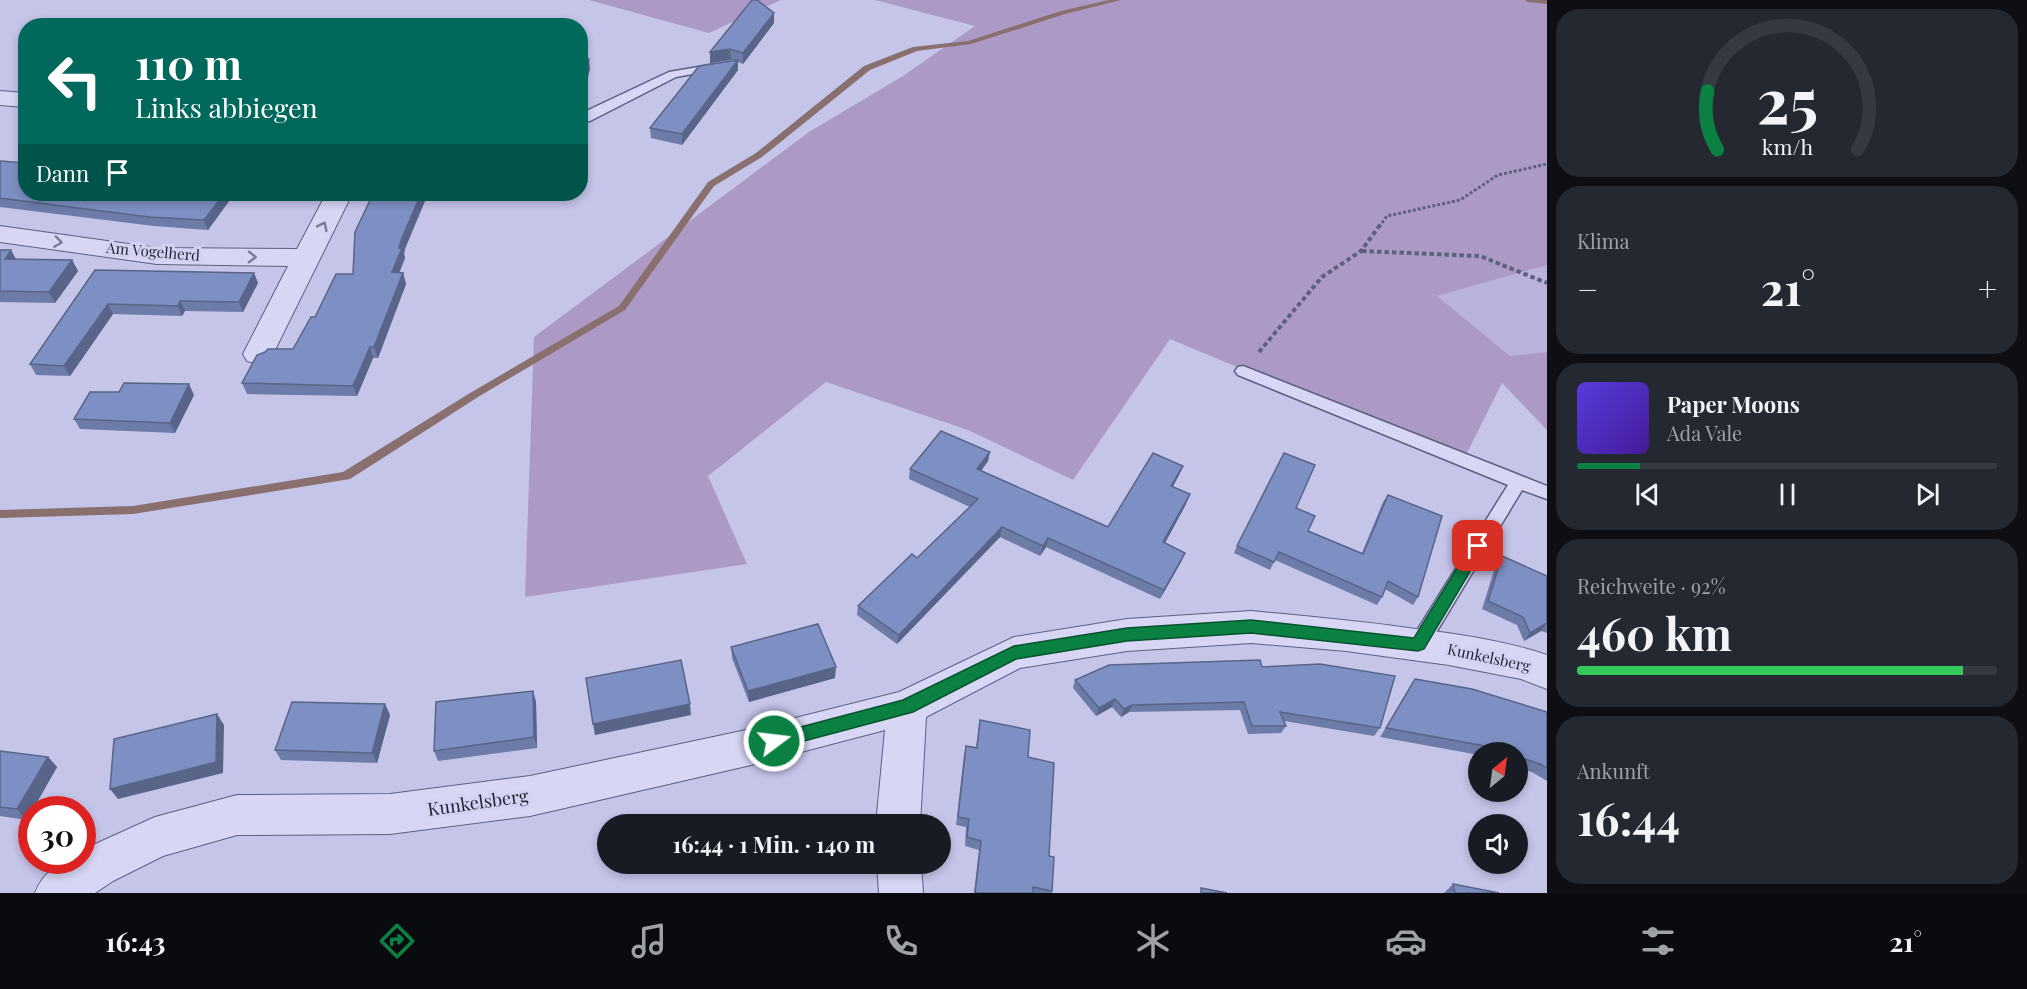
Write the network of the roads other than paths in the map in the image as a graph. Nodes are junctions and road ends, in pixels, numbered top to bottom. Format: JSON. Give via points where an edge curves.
{"nodes":[{"id":1,"x":731,"y":65,"type":"edge"},
{"id":2,"x":0,"y":98,"type":"edge"},
{"id":3,"x":18,"y":99,"type":"edge"},
{"id":4,"x":588,"y":117,"type":"edge"},
{"id":5,"x":336,"y":201,"type":"edge"},
{"id":6,"x":0,"y":234,"type":"edge"},
{"id":7,"x":307,"y":258,"type":"junction"},
{"id":8,"x":258,"y":354,"type":"edge"},
{"id":9,"x":1242,"y":371,"type":"road end"},
{"id":10,"x":1518,"y":482,"type":"junction"},
{"id":11,"x":1547,"y":494,"type":"edge"},
{"id":12,"x":1418,"y":645,"type":"junction"},
{"id":13,"x":1547,"y":672,"type":"edge"},
{"id":14,"x":907,"y":707,"type":"junction"},
{"id":15,"x":899,"y":814,"type":"edge"},
{"id":16,"x":900,"y":874,"type":"edge"},
{"id":17,"x":57,"y":893,"type":"edge"},
{"id":18,"x":901,"y":893,"type":"edge"}],
"edges":[{"from":1,"to":4,"type":"lane","via":[[673,74]]},
{"from":2,"to":3,"type":"street"},
{"from":7,"to":5,"type":"street","one_way":true},
{"from":6,"to":7,"type":"street","name":"Am Vogelherd","one_way":true,"via":[[157,256]]},
{"from":7,"to":8,"type":"street"},
{"from":9,"to":10,"type":"lane"},
{"from":10,"to":11,"type":"lane"},
{"from":10,"to":12,"type":"lane"},
{"from":12,"to":13,"type":"street","name":"Kunkelsberg","via":[[1522,663]]},
{"from":12,"to":14,"type":"street","name":"Kunkelsberg","via":[[1251,627],[1127,635],[1014,653]]},
{"from":14,"to":15,"type":"street"},
{"from":14,"to":17,"type":"street","name":"Kunkelsberg","via":[[751,747],[530,796],[390,814],[237,815],[155,838],[97,866]]},
{"from":16,"to":18,"type":"street"}]}
